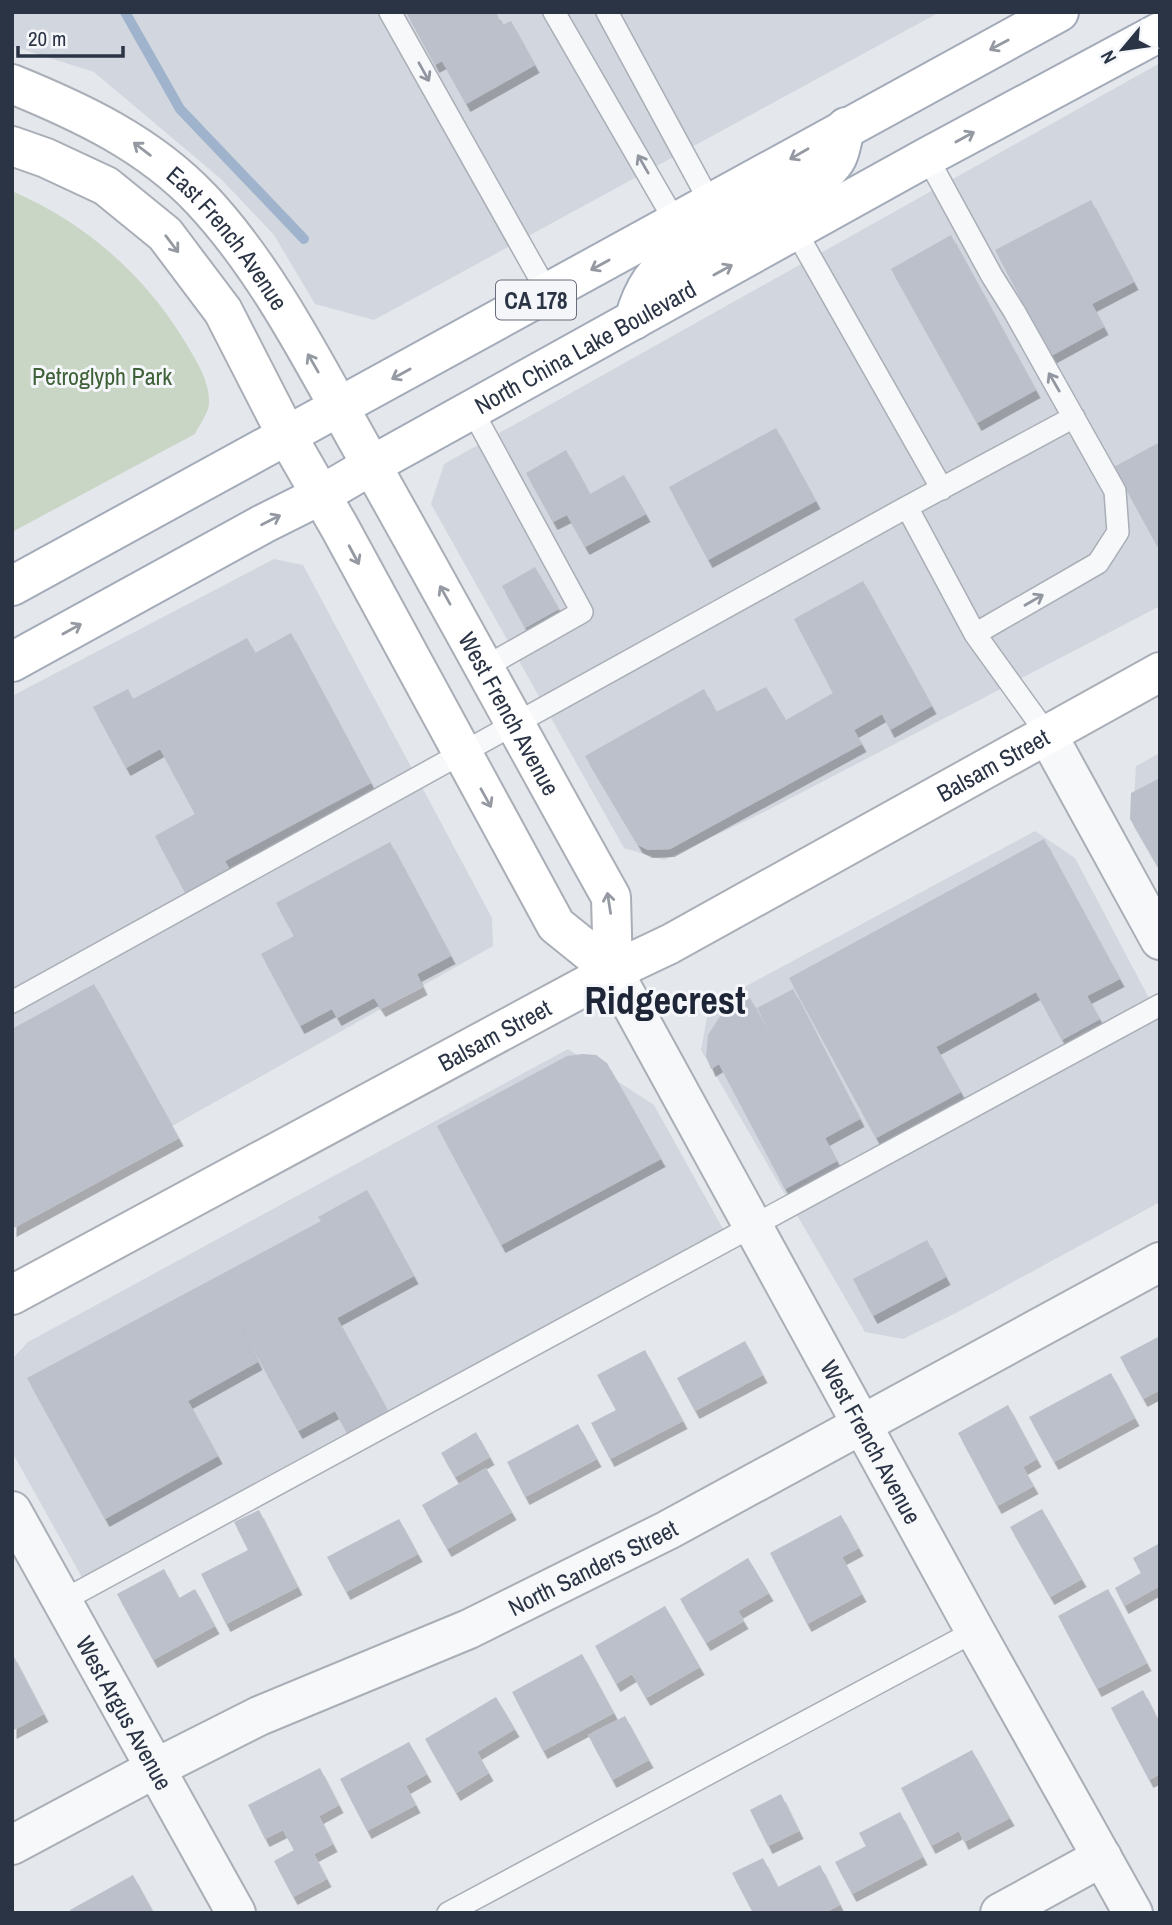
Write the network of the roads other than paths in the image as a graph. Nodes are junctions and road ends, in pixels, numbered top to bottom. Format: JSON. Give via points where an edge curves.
{"nodes":[{"id":1,"x":390,"y":12,"type":"edge"},
{"id":2,"x":554,"y":12,"type":"edge"},
{"id":3,"x":607,"y":12,"type":"edge"},
{"id":4,"x":1059,"y":12,"type":"edge"},
{"id":5,"x":1160,"y":32,"type":"edge"},
{"id":6,"x":12,"y":83,"type":"edge"},
{"id":7,"x":846,"y":127,"type":"junction"},
{"id":8,"x":12,"y":146,"type":"edge"},
{"id":9,"x":927,"y":157,"type":"junction"},
{"id":10,"x":711,"y":204,"type":"junction"},
{"id":11,"x":676,"y":223,"type":"junction"},
{"id":12,"x":795,"y":230,"type":"junction"},
{"id":13,"x":548,"y":293,"type":"junction"},
{"id":14,"x":634,"y":320,"type":"junction"},
{"id":15,"x":339,"y":408,"type":"junction"},
{"id":16,"x":471,"y":410,"type":"junction"},
{"id":17,"x":1074,"y":417,"type":"junction"},
{"id":18,"x":287,"y":436,"type":"junction"},
{"id":19,"x":372,"y":465,"type":"junction"},
{"id":20,"x":942,"y":489,"type":"junction"},
{"id":21,"x":321,"y":495,"type":"junction"},
{"id":22,"x":907,"y":507,"type":"junction"},
{"id":23,"x":12,"y":586,"type":"edge"},
{"id":24,"x":975,"y":634,"type":"junction"},
{"id":25,"x":12,"y":662,"type":"edge"},
{"id":26,"x":485,"y":667,"type":"junction"},
{"id":27,"x":1160,"y":672,"type":"edge"},
{"id":28,"x":516,"y":724,"type":"junction"},
{"id":29,"x":1047,"y":734,"type":"junction"},
{"id":30,"x":462,"y":755,"type":"junction"},
{"id":31,"x":1160,"y":940,"type":"edge"},
{"id":32,"x":613,"y":971,"type":"junction"},
{"id":33,"x":12,"y":1002,"type":"edge"},
{"id":34,"x":1160,"y":1005,"type":"edge"},
{"id":35,"x":753,"y":1224,"type":"junction"},
{"id":36,"x":1160,"y":1262,"type":"edge"},
{"id":37,"x":12,"y":1295,"type":"edge"},
{"id":38,"x":862,"y":1423,"type":"junction"},
{"id":39,"x":12,"y":1511,"type":"edge"},
{"id":40,"x":62,"y":1601,"type":"junction"},
{"id":41,"x":975,"y":1631,"type":"junction"},
{"id":42,"x":156,"y":1768,"type":"junction"},
{"id":43,"x":12,"y":1844,"type":"edge"},
{"id":44,"x":1102,"y":1857,"type":"junction"},
{"id":45,"x":236,"y":1913,"type":"edge"},
{"id":46,"x":448,"y":1913,"type":"edge"},
{"id":47,"x":1000,"y":1913,"type":"edge"},
{"id":48,"x":1133,"y":1913,"type":"edge"}],
"edges":[{"from":1,"to":13,"type":"lane","one_way":true},
{"from":11,"to":2,"type":"lane","one_way":true},
{"from":3,"to":10,"type":"lane"},
{"from":4,"to":7,"type":"street","number":"CA 178","one_way":true},
{"from":9,"to":5,"type":"street","name":"North China Lake Boulevard","number":"CA 178","one_way":true},
{"from":15,"to":6,"type":"street","name":"East French Avenue","one_way":true,"via":[[265,279],[200,198],[140,147],[78,111]]},
{"from":7,"to":10,"type":"street","number":"CA 178","one_way":true},
{"from":7,"to":14,"type":"street","via":[[840,154],[825,172],[665,264],[640,295]]},
{"from":8,"to":18,"type":"street","name":"East French Avenue","one_way":true,"via":[[106,186],[165,234],[223,311]]},
{"from":9,"to":12,"type":"street","name":"North China Lake Boulevard","number":"CA 178"},
{"from":17,"to":9,"type":"lane","one_way":true},
{"from":10,"to":11,"type":"street","number":"CA 178"},
{"from":11,"to":13,"type":"street","number":"CA 178","one_way":true},
{"from":14,"to":12,"type":"street","name":"North China Lake Boulevard","number":"CA 178","one_way":true},
{"from":12,"to":20,"type":"lane"},
{"from":13,"to":15,"type":"street","number":"CA 178","one_way":true},
{"from":14,"to":16,"type":"street","name":"North China Lake Boulevard","number":"CA 178"},
{"from":15,"to":18,"type":"street","number":"CA 178"},
{"from":15,"to":19,"type":"street","name":"East French Avenue"},
{"from":16,"to":19,"type":"street","name":"North China Lake Boulevard","number":"CA 178"},
{"from":16,"to":26,"type":"lane","via":[[582,612]]},
{"from":17,"to":20,"type":"lane"},
{"from":24,"to":17,"type":"lane","one_way":true,"via":[[1098,563],[1118,533],[1115,491]]},
{"from":18,"to":21,"type":"street","name":"East French Avenue"},
{"from":18,"to":23,"type":"street","number":"CA 178"},
{"from":19,"to":21,"type":"street","name":"North China Lake Boulevard","number":"CA 178"},
{"from":26,"to":19,"type":"street","name":"West French Avenue","one_way":true},
{"from":20,"to":22,"type":"lane"},
{"from":25,"to":21,"type":"street","name":"North China Lake Boulevard","number":"CA 178","one_way":true},
{"from":21,"to":30,"type":"street","name":"West French Avenue","one_way":true},
{"from":22,"to":24,"type":"lane"},
{"from":22,"to":28,"type":"lane"},
{"from":24,"to":29,"type":"lane"},
{"from":26,"to":28,"type":"street","name":"West French Avenue"},
{"from":27,"to":29,"type":"street","name":"Balsam Street"},
{"from":28,"to":30,"type":"lane"},
{"from":32,"to":28,"type":"street","name":"West French Avenue","one_way":true,"via":[[611,897]]},
{"from":29,"to":31,"type":"street"},
{"from":29,"to":32,"type":"street","name":"Balsam Street","via":[[670,944]]},
{"from":30,"to":32,"type":"street","name":"West French Avenue","one_way":true,"via":[[556,925]]},
{"from":30,"to":33,"type":"lane"},
{"from":32,"to":35,"type":"street","name":"West French Avenue"},
{"from":32,"to":37,"type":"street","name":"Balsam Street"},
{"from":34,"to":35,"type":"lane"},
{"from":35,"to":38,"type":"street","name":"West French Avenue"},
{"from":35,"to":40,"type":"lane"},
{"from":36,"to":38,"type":"street","name":"North Sanders Street"},
{"from":38,"to":41,"type":"street","name":"West French Avenue"},
{"from":38,"to":42,"type":"street","name":"North Sanders Street","via":[[668,1530],[469,1629],[259,1716]]},
{"from":39,"to":40,"type":"street","name":"West Argus Avenue"},
{"from":40,"to":42,"type":"street","name":"West Argus Avenue"},
{"from":41,"to":44,"type":"street","name":"West French Avenue"},
{"from":41,"to":46,"type":"lane"},
{"from":42,"to":43,"type":"street","name":"North Sanders Street"},
{"from":42,"to":45,"type":"street","name":"West Argus Avenue"},
{"from":44,"to":47,"type":"street"},
{"from":44,"to":48,"type":"street","name":"West French Avenue"}]}
